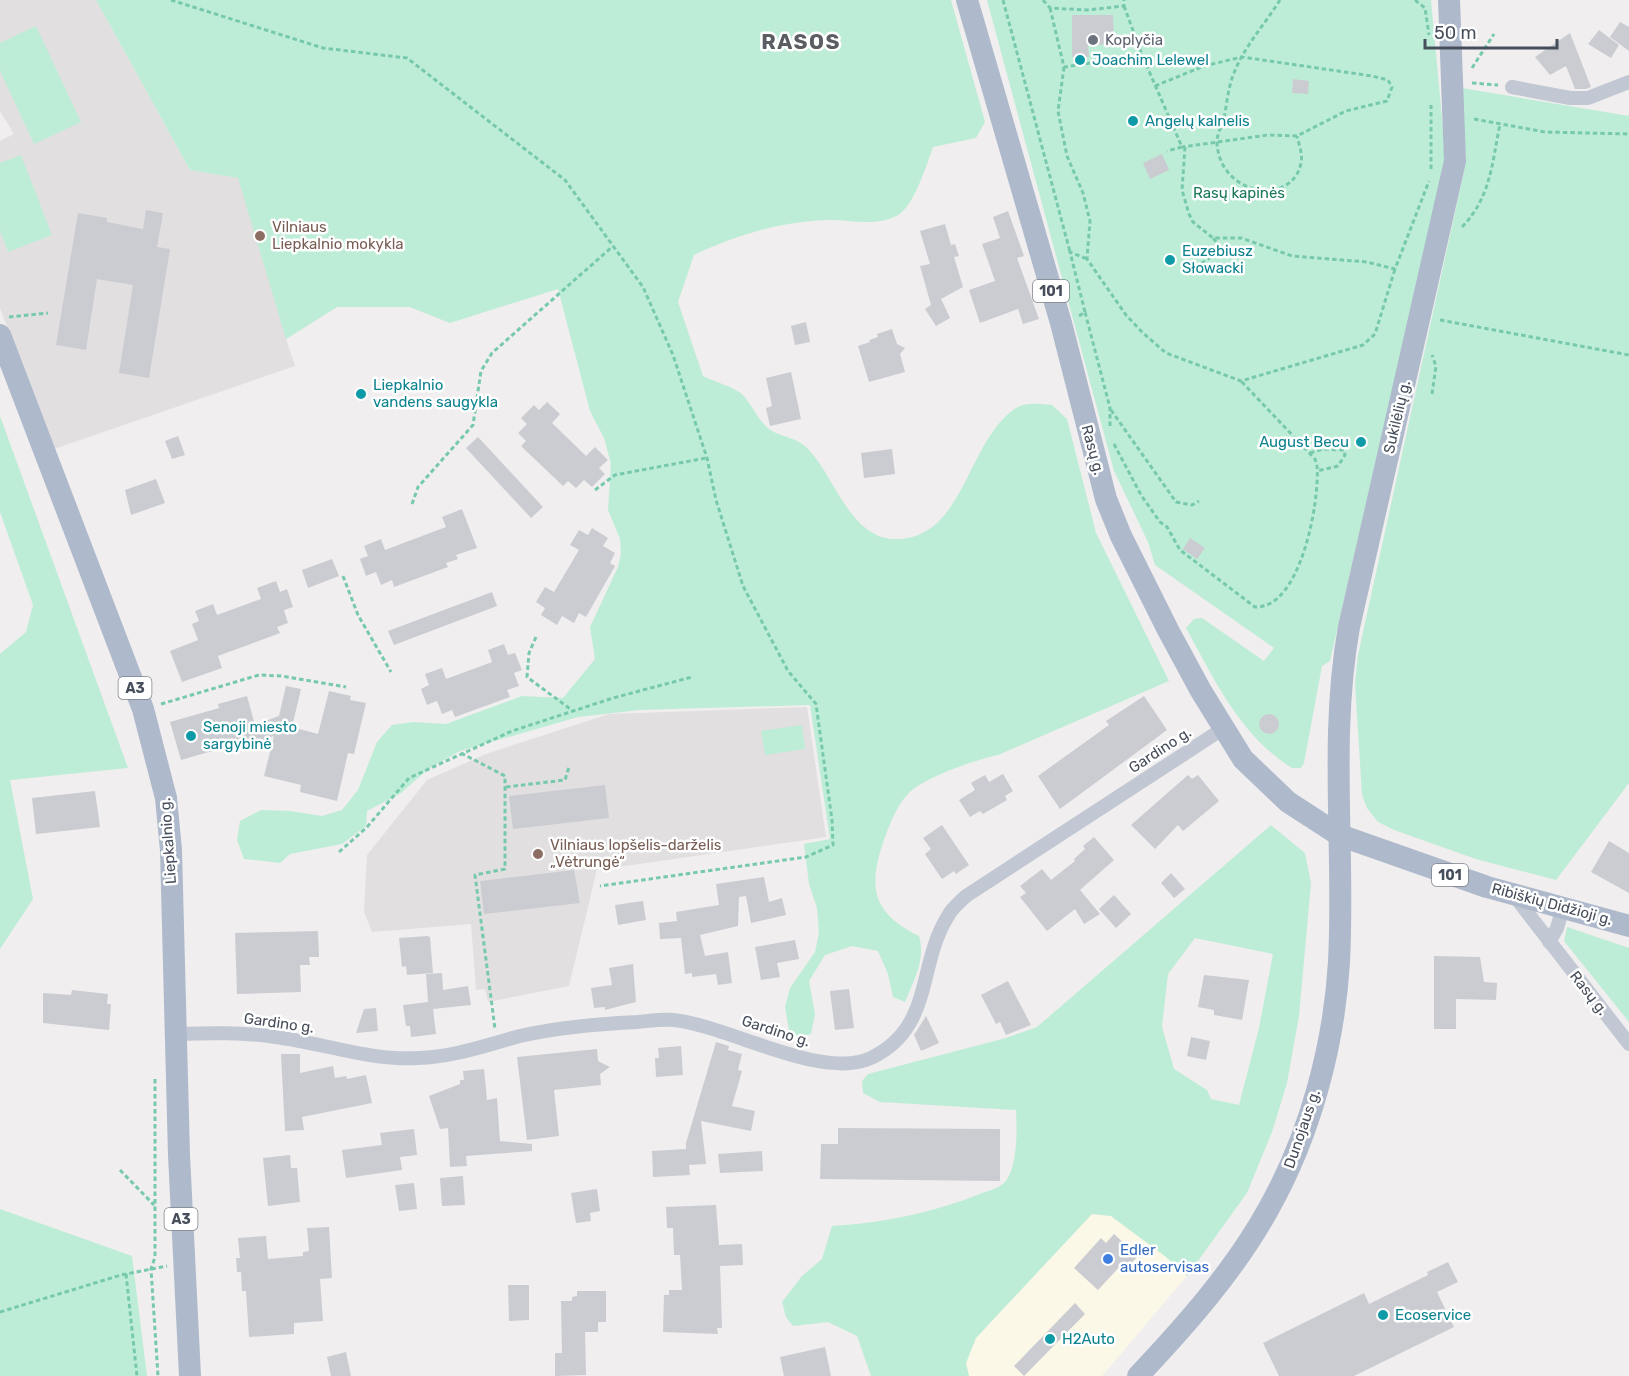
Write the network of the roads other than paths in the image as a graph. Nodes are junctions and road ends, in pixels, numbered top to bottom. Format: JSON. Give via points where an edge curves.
{"nodes":[{"id":1,"x":967,"y":0,"type":"edge"},
{"id":2,"x":1449,"y":0,"type":"edge"},
{"id":3,"x":1629,"y":82,"type":"edge"},
{"id":4,"x":1512,"y":87,"type":"dead end"},
{"id":5,"x":5,"y":326,"type":"edge"},
{"id":6,"x":1224,"y":728,"type":"junction"},
{"id":7,"x":1339,"y":835,"type":"junction"},
{"id":8,"x":1513,"y":894,"type":"junction"},
{"id":9,"x":1563,"y":907,"type":"junction"},
{"id":10,"x":1629,"y":926,"type":"edge"},
{"id":11,"x":1549,"y":942,"type":"junction"},
{"id":12,"x":175,"y":1034,"type":"junction"},
{"id":13,"x":1629,"y":1044,"type":"edge"},
{"id":14,"x":190,"y":1376,"type":"edge"},
{"id":15,"x":1138,"y":1376,"type":"edge"}],
"edges":[{"from":1,"to":6,"type":"main road","name":"Rasų g.","number":"101","via":[[1110,508],[1163,620]]},
{"from":2,"to":7,"type":"main road","name":"Sukilėlių g.","via":[[1455,161],[1433,316],[1344,658],[1338,713]]},
{"from":3,"to":4,"type":"street","via":[[1588,99]]},
{"from":5,"to":12,"type":"main road","name":"Liepkalnio g.","number":"A3","via":[[143,709],[166,798]]},
{"from":6,"to":7,"type":"main road","name":"Rasų g.","number":"101","via":[[1243,759],[1265,781],[1288,802]]},
{"from":6,"to":12,"type":"street","name":"Gardino g.","via":[[966,896],[948,914],[935,943],[923,994],[910,1025],[892,1045],[869,1059],[841,1063],[809,1059],[702,1024],[671,1019],[563,1027],[445,1057],[415,1059],[275,1037]]},
{"from":7,"to":8,"type":"main road","name":"Ribiškių Didžioji g.","number":"101"},
{"from":7,"to":15,"type":"main road","name":"Dunojaus g.","via":[[1339,962],[1332,1019],[1306,1126],[1285,1178],[1244,1247],[1207,1297]]},
{"from":8,"to":9,"type":"main road","name":"Ribiškių Didžioji g.","number":"101"},
{"from":8,"to":11,"type":"street","name":"Rasų g."},
{"from":9,"to":10,"type":"main road","name":"Ribiškių Didžioji g.","number":"101"},
{"from":9,"to":11,"type":"street"},
{"from":11,"to":13,"type":"street","name":"Rasų g."},
{"from":12,"to":14,"type":"main road","name":"Liepkalnio g.","number":"A3"}]}
